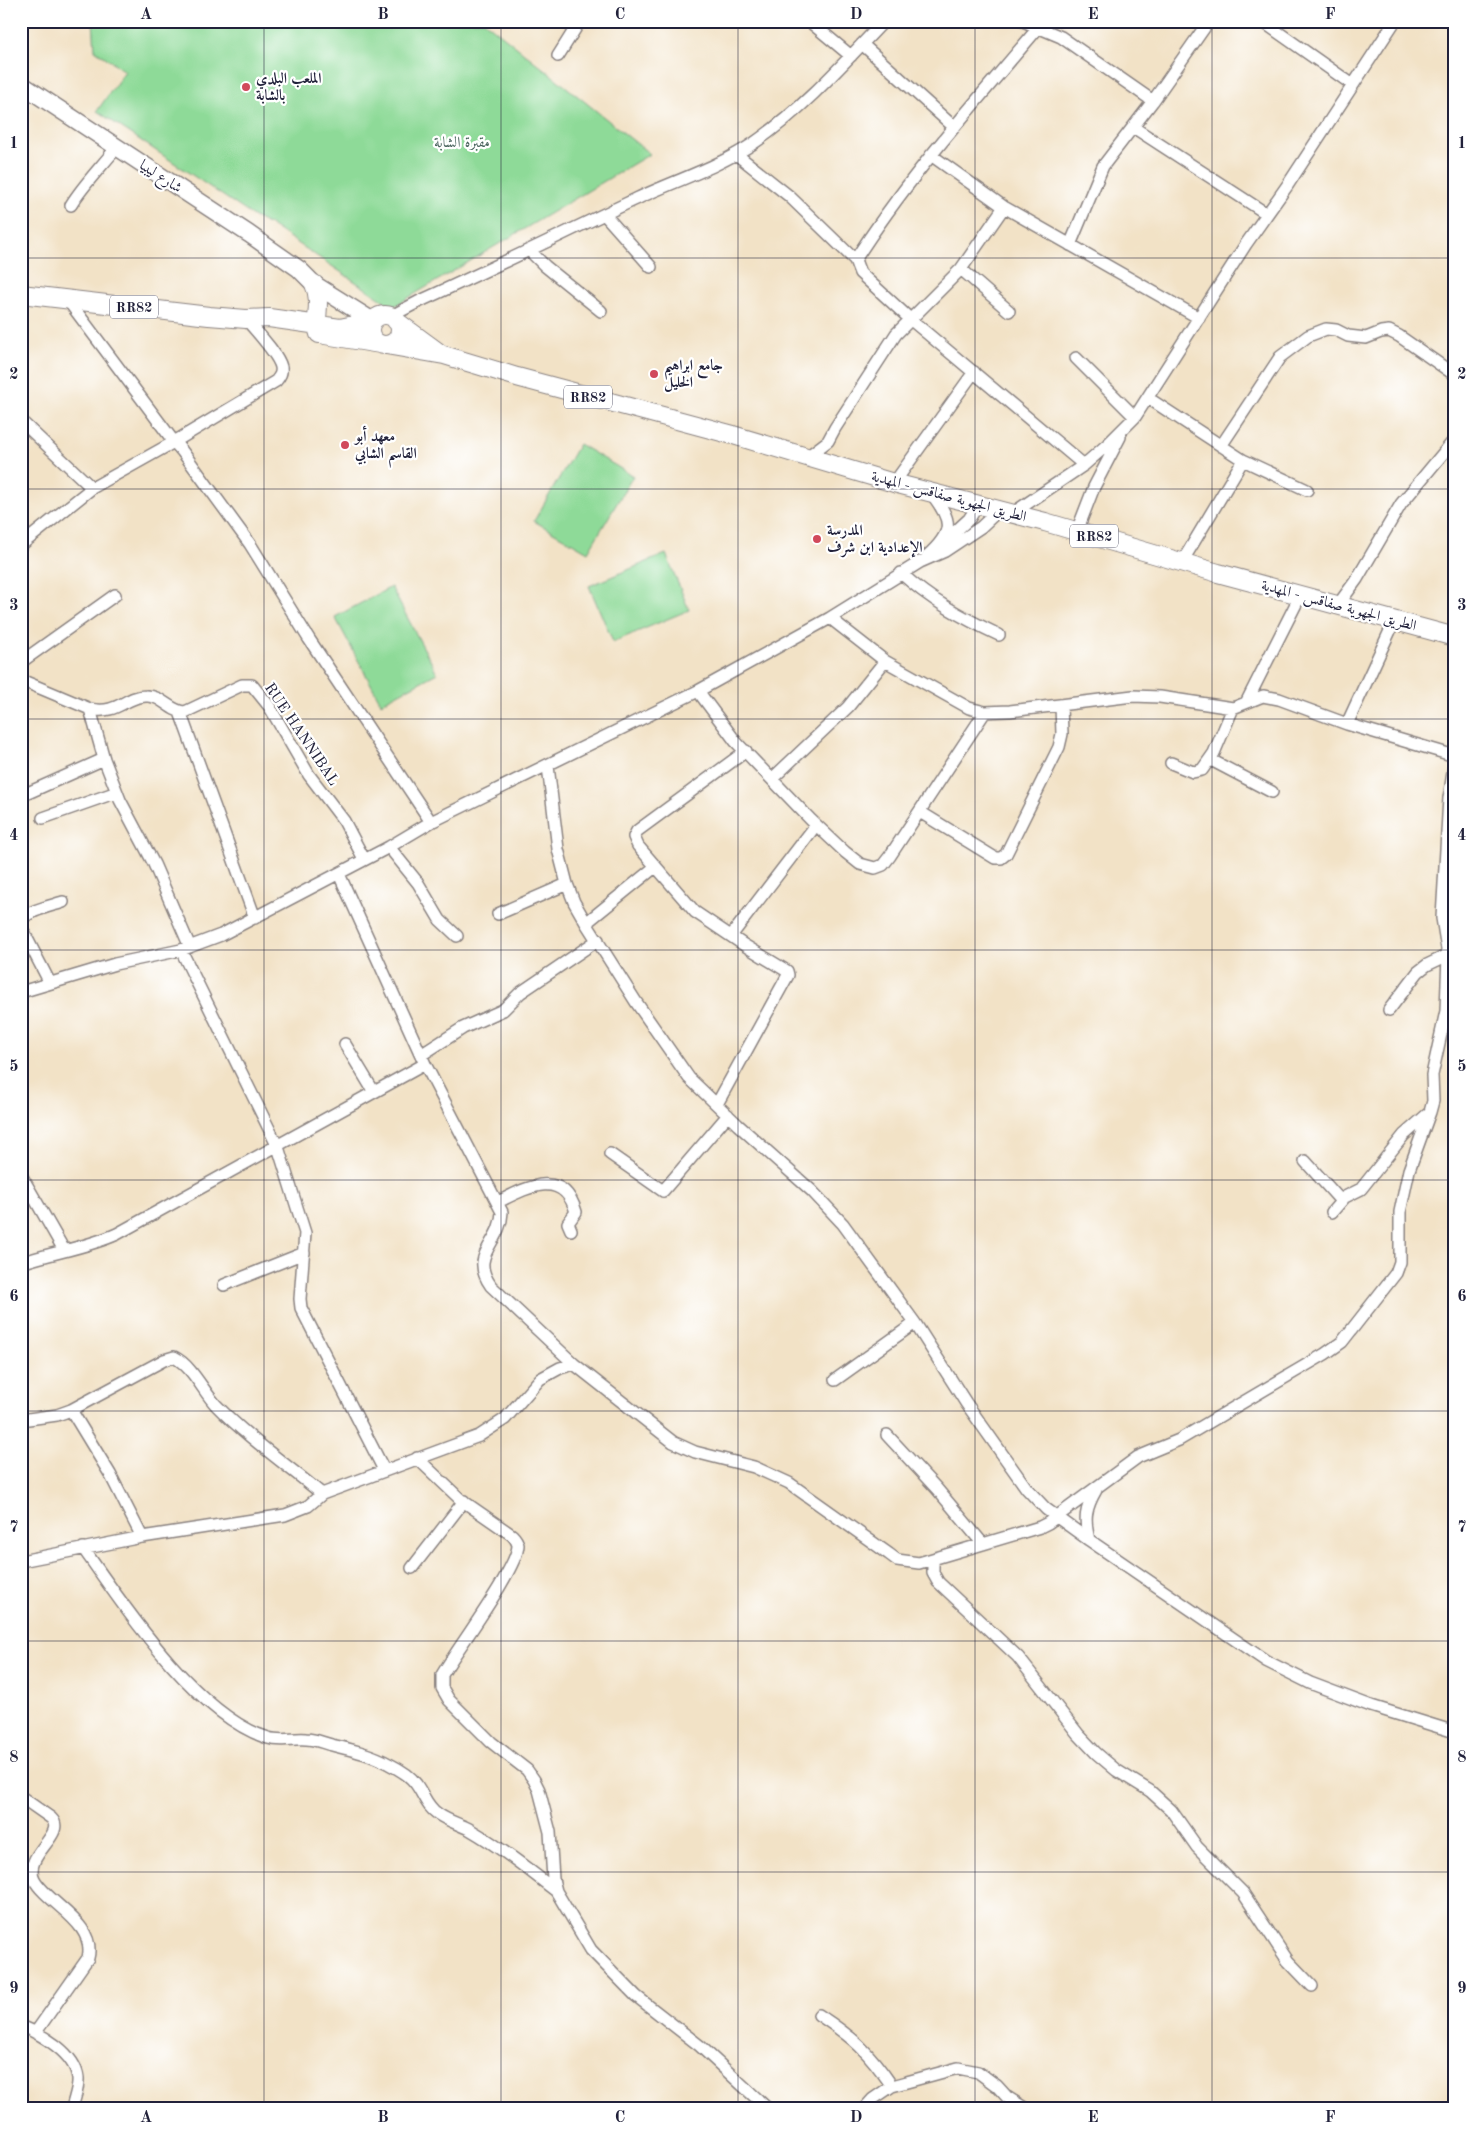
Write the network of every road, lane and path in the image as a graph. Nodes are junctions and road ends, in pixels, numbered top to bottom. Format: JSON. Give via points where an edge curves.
{"nodes":[{"id":1,"x":580,"y":21,"type":"edge"},
{"id":2,"x":809,"y":21,"type":"edge"},
{"id":3,"x":884,"y":21,"type":"edge"},
{"id":4,"x":1023,"y":21,"type":"edge"},
{"id":5,"x":1209,"y":21,"type":"edge"},
{"id":6,"x":1262,"y":21,"type":"edge"},
{"id":7,"x":1395,"y":21,"type":"edge"},
{"id":8,"x":1038,"y":28,"type":"junction"},
{"id":9,"x":862,"y":44,"type":"junction"},
{"id":10,"x":558,"y":56,"type":"dead end"},
{"id":11,"x":851,"y":56,"type":"junction"},
{"id":12,"x":21,"y":84,"type":"edge"},
{"id":13,"x":1353,"y":85,"type":"junction"},
{"id":14,"x":1153,"y":101,"type":"junction"},
{"id":15,"x":1133,"y":127,"type":"junction"},
{"id":16,"x":954,"y":128,"type":"junction"},
{"id":17,"x":117,"y":147,"type":"junction"},
{"id":18,"x":736,"y":154,"type":"junction"},
{"id":19,"x":931,"y":155,"type":"junction"},
{"id":20,"x":71,"y":205,"type":"dead end"},
{"id":21,"x":1004,"y":207,"type":"junction"},
{"id":22,"x":605,"y":214,"type":"junction"},
{"id":23,"x":1267,"y":214,"type":"junction"},
{"id":24,"x":1070,"y":244,"type":"junction"},
{"id":25,"x":530,"y":251,"type":"junction"},
{"id":26,"x":855,"y":260,"type":"junction"},
{"id":27,"x":651,"y":267,"type":"dead end"},
{"id":28,"x":299,"y":269,"type":"junction"},
{"id":29,"x":961,"y":269,"type":"junction"},
{"id":30,"x":314,"y":284,"type":"junction"},
{"id":31,"x":21,"y":294,"type":"edge"},
{"id":32,"x":67,"y":299,"type":"junction"},
{"id":33,"x":601,"y":311,"type":"dead end"},
{"id":34,"x":1009,"y":311,"type":"dead end"},
{"id":35,"x":1199,"y":318,"type":"junction"},
{"id":36,"x":246,"y":319,"type":"junction"},
{"id":37,"x":386,"y":319,"type":"junction"},
{"id":38,"x":910,"y":319,"type":"junction"},
{"id":39,"x":318,"y":330,"type":"junction"},
{"id":40,"x":383,"y":345,"type":"junction"},
{"id":41,"x":444,"y":355,"type":"junction"},
{"id":42,"x":1076,"y":358,"type":"dead end"},
{"id":43,"x":974,"y":372,"type":"junction"},
{"id":44,"x":1455,"y":375,"type":"edge"},
{"id":45,"x":1148,"y":398,"type":"junction"},
{"id":46,"x":1135,"y":417,"type":"junction"},
{"id":47,"x":21,"y":421,"type":"edge"},
{"id":48,"x":1126,"y":427,"type":"junction"},
{"id":49,"x":1455,"y":439,"type":"edge"},
{"id":50,"x":174,"y":442,"type":"junction"},
{"id":51,"x":1221,"y":446,"type":"junction"},
{"id":52,"x":808,"y":457,"type":"junction"},
{"id":53,"x":1243,"y":460,"type":"junction"},
{"id":54,"x":1084,"y":465,"type":"junction"},
{"id":55,"x":894,"y":483,"type":"junction"},
{"id":56,"x":92,"y":488,"type":"junction"},
{"id":57,"x":1307,"y":490,"type":"dead end"},
{"id":58,"x":931,"y":493,"type":"junction"},
{"id":59,"x":978,"y":505,"type":"junction"},
{"id":60,"x":1006,"y":512,"type":"junction"},
{"id":61,"x":1077,"y":531,"type":"junction"},
{"id":62,"x":21,"y":545,"type":"edge"},
{"id":63,"x":936,"y":548,"type":"junction"},
{"id":64,"x":920,"y":562,"type":"junction"},
{"id":65,"x":1182,"y":562,"type":"junction"},
{"id":66,"x":901,"y":573,"type":"junction"},
{"id":67,"x":1301,"y":594,"type":"junction"},
{"id":68,"x":115,"y":595,"type":"dead end"},
{"id":69,"x":1338,"y":604,"type":"junction"},
{"id":70,"x":830,"y":618,"type":"junction"},
{"id":71,"x":1395,"y":620,"type":"junction"},
{"id":72,"x":999,"y":635,"type":"dead end"},
{"id":73,"x":1455,"y":637,"type":"edge"},
{"id":74,"x":885,"y":661,"type":"junction"},
{"id":75,"x":21,"y":662,"type":"edge"},
{"id":76,"x":21,"y":680,"type":"edge"},
{"id":77,"x":698,"y":692,"type":"junction"},
{"id":78,"x":1247,"y":701,"type":"junction"},
{"id":79,"x":1061,"y":705,"type":"junction"},
{"id":80,"x":1233,"y":708,"type":"junction"},
{"id":81,"x":90,"y":709,"type":"junction"},
{"id":82,"x":180,"y":712,"type":"junction"},
{"id":83,"x":985,"y":712,"type":"junction"},
{"id":84,"x":1347,"y":724,"type":"junction"},
{"id":85,"x":746,"y":751,"type":"junction"},
{"id":86,"x":1455,"y":756,"type":"edge"},
{"id":87,"x":104,"y":759,"type":"junction"},
{"id":88,"x":1211,"y":760,"type":"junction"},
{"id":89,"x":1455,"y":760,"type":"edge"},
{"id":90,"x":1171,"y":762,"type":"dead end"},
{"id":91,"x":548,"y":766,"type":"junction"},
{"id":92,"x":773,"y":778,"type":"junction"},
{"id":93,"x":117,"y":792,"type":"junction"},
{"id":94,"x":1272,"y":792,"type":"dead end"},
{"id":95,"x":21,"y":796,"type":"edge"},
{"id":96,"x":1452,"y":799,"type":"edge"},
{"id":97,"x":920,"y":812,"type":"junction"},
{"id":98,"x":43,"y":818,"type":"dead end"},
{"id":99,"x":431,"y":822,"type":"junction"},
{"id":100,"x":816,"y":825,"type":"junction"},
{"id":101,"x":389,"y":847,"type":"junction"},
{"id":102,"x":364,"y":860,"type":"junction"},
{"id":103,"x":655,"y":867,"type":"junction"},
{"id":104,"x":338,"y":874,"type":"junction"},
{"id":105,"x":567,"y":884,"type":"junction"},
{"id":106,"x":63,"y":902,"type":"dead end"},
{"id":107,"x":498,"y":914,"type":"dead end"},
{"id":108,"x":255,"y":918,"type":"junction"},
{"id":109,"x":1442,"y":918,"type":"junction"},
{"id":110,"x":21,"y":920,"type":"edge"},
{"id":111,"x":586,"y":923,"type":"junction"},
{"id":112,"x":1455,"y":925,"type":"edge"},
{"id":113,"x":21,"y":928,"type":"edge"},
{"id":114,"x":457,"y":936,"type":"dead end"},
{"id":115,"x":731,"y":936,"type":"junction"},
{"id":116,"x":598,"y":940,"type":"junction"},
{"id":117,"x":185,"y":948,"type":"junction"},
{"id":118,"x":1448,"y":955,"type":"junction"},
{"id":119,"x":50,"y":983,"type":"junction"},
{"id":120,"x":21,"y":992,"type":"edge"},
{"id":121,"x":1389,"y":1010,"type":"dead end"},
{"id":122,"x":345,"y":1044,"type":"dead end"},
{"id":123,"x":423,"y":1060,"type":"junction"},
{"id":124,"x":374,"y":1092,"type":"junction"},
{"id":125,"x":716,"y":1104,"type":"junction"},
{"id":126,"x":1430,"y":1112,"type":"junction"},
{"id":127,"x":728,"y":1115,"type":"junction"},
{"id":128,"x":278,"y":1147,"type":"junction"},
{"id":129,"x":610,"y":1154,"type":"dead end"},
{"id":130,"x":1305,"y":1161,"type":"dead end"},
{"id":131,"x":21,"y":1175,"type":"edge"},
{"id":132,"x":1341,"y":1201,"type":"junction"},
{"id":133,"x":498,"y":1202,"type":"junction"},
{"id":134,"x":1332,"y":1212,"type":"dead end"},
{"id":135,"x":571,"y":1230,"type":"dead end"},
{"id":136,"x":64,"y":1250,"type":"junction"},
{"id":137,"x":304,"y":1253,"type":"junction"},
{"id":138,"x":21,"y":1263,"type":"edge"},
{"id":139,"x":224,"y":1285,"type":"dead end"},
{"id":140,"x":915,"y":1323,"type":"junction"},
{"id":141,"x":574,"y":1364,"type":"junction"},
{"id":142,"x":835,"y":1380,"type":"dead end"},
{"id":143,"x":71,"y":1410,"type":"junction"},
{"id":144,"x":21,"y":1420,"type":"edge"},
{"id":145,"x":887,"y":1435,"type":"dead end"},
{"id":146,"x":417,"y":1458,"type":"junction"},
{"id":147,"x":384,"y":1470,"type":"junction"},
{"id":148,"x":1098,"y":1486,"type":"junction"},
{"id":149,"x":322,"y":1494,"type":"junction"},
{"id":150,"x":464,"y":1501,"type":"junction"},
{"id":151,"x":1057,"y":1515,"type":"junction"},
{"id":152,"x":142,"y":1537,"type":"junction"},
{"id":153,"x":1089,"y":1540,"type":"junction"},
{"id":154,"x":983,"y":1544,"type":"junction"},
{"id":155,"x":83,"y":1548,"type":"junction"},
{"id":156,"x":933,"y":1560,"type":"junction"},
{"id":157,"x":21,"y":1561,"type":"edge"},
{"id":158,"x":412,"y":1568,"type":"dead end"},
{"id":159,"x":1455,"y":1732,"type":"edge"},
{"id":160,"x":21,"y":1797,"type":"edge"},
{"id":161,"x":556,"y":1890,"type":"junction"},
{"id":162,"x":1312,"y":1986,"type":"dead end"},
{"id":163,"x":819,"y":2014,"type":"dead end"},
{"id":164,"x":21,"y":2026,"type":"edge"},
{"id":165,"x":36,"y":2032,"type":"junction"},
{"id":166,"x":892,"y":2086,"type":"junction"},
{"id":167,"x":72,"y":2109,"type":"edge"},
{"id":168,"x":768,"y":2109,"type":"edge"},
{"id":169,"x":864,"y":2109,"type":"edge"},
{"id":170,"x":1026,"y":2109,"type":"edge"}],
"edges":[{"from":1,"to":10,"type":"street"},
{"from":2,"to":11,"type":"street"},
{"from":3,"to":9,"type":"street"},
{"from":4,"to":8,"type":"street"},
{"from":5,"to":14,"type":"street"},
{"from":6,"to":13,"type":"street"},
{"from":7,"to":13,"type":"street"},
{"from":8,"to":14,"type":"street","via":[[1061,37]]},
{"from":8,"to":16,"type":"street"},
{"from":9,"to":11,"type":"street"},
{"from":9,"to":16,"type":"street"},
{"from":11,"to":18,"type":"street","via":[[778,126]]},
{"from":12,"to":17,"type":"main road","name":"شارع ليبيا"},
{"from":13,"to":23,"type":"street"},
{"from":14,"to":15,"type":"street"},
{"from":15,"to":23,"type":"street"},
{"from":15,"to":24,"type":"street","via":[[1100,171]]},
{"from":16,"to":19,"type":"street"},
{"from":17,"to":20,"type":"street"},
{"from":17,"to":28,"type":"main road","name":"شارع ليبيا"},
{"from":18,"to":22,"type":"street"},
{"from":18,"to":26,"type":"street","via":[[789,196]]},
{"from":19,"to":21,"type":"street"},
{"from":19,"to":26,"type":"street"},
{"from":21,"to":24,"type":"street"},
{"from":21,"to":29,"type":"street"},
{"from":22,"to":25,"type":"street"},
{"from":22,"to":27,"type":"street"},
{"from":23,"to":35,"type":"street"},
{"from":24,"to":35,"type":"street"},
{"from":25,"to":33,"type":"street"},
{"from":25,"to":37,"type":"street"},
{"from":26,"to":38,"type":"street","via":[[860,273]]},
{"from":28,"to":30,"type":"main road","name":"شارع ليبيا"},
{"from":28,"to":37,"type":"main road","name":"شارع ليبيا","via":[[317,275]]},
{"from":29,"to":34,"type":"street"},
{"from":29,"to":38,"type":"street"},
{"from":30,"to":37,"type":"main road","name":"شارع ليبيا"},
{"from":30,"to":39,"type":"main road","via":[[319,302]]},
{"from":31,"to":32,"type":"main road","name":"الطريق الجهوية صفاقس - المهدية","number":"RR82"},
{"from":32,"to":36,"type":"main road","name":"الطريق الجهوية صفاقس - المهدية","number":"RR82"},
{"from":32,"to":50,"type":"street"},
{"from":35,"to":45,"type":"street"},
{"from":36,"to":39,"type":"main road","name":"الطريق الجهوية صفاقس - المهدية","number":"RR82","via":[[269,318]]},
{"from":36,"to":50,"type":"street","via":[[276,357],[282,374],[276,381]]},
{"from":37,"to":39,"type":"main road","name":"الطريق الجهوية صفاقس - المهدية","number":"RR82"},
{"from":37,"to":40,"type":"main road","via":[[371,326],[373,339]]},
{"from":37,"to":40,"type":"main road","via":[[400,329],[394,342]]},
{"from":37,"to":41,"type":"main road","name":"الطريق الجهوية صفاقس - المهدية"},
{"from":38,"to":43,"type":"street"},
{"from":38,"to":52,"type":"street","via":[[896,334],[828,441]]},
{"from":39,"to":40,"type":"main road","name":"الطريق الجهوية صفاقس - المهدية","number":"RR82"},
{"from":40,"to":41,"type":"main road","name":"الطريق الجهوية صفاقس - المهدية","number":"RR82"},
{"from":41,"to":52,"type":"main road","name":"الطريق الجهوية صفاقس - المهدية","number":"RR82"},
{"from":42,"to":46,"type":"street"},
{"from":43,"to":54,"type":"street"},
{"from":43,"to":55,"type":"street"},
{"from":44,"to":51,"type":"street","via":[[1389,331],[1366,338],[1326,329],[1308,336],[1280,356]]},
{"from":45,"to":46,"type":"street"},
{"from":45,"to":51,"type":"street"},
{"from":46,"to":48,"type":"street"},
{"from":47,"to":56,"type":"street"},
{"from":48,"to":54,"type":"street"},
{"from":48,"to":61,"type":"street","via":[[1094,487]]},
{"from":49,"to":69,"type":"street","via":[[1401,504],[1358,579]]},
{"from":50,"to":56,"type":"street"},
{"from":50,"to":99,"type":"street","via":[[250,544]]},
{"from":51,"to":53,"type":"street"},
{"from":52,"to":55,"type":"main road","name":"الطريق الجهوية صفاقس - المهدية","number":"RR82"},
{"from":53,"to":57,"type":"street"},
{"from":53,"to":65,"type":"street"},
{"from":54,"to":60,"type":"street"},
{"from":55,"to":58,"type":"main road","name":"الطريق الجهوية صفاقس - المهدية","number":"RR82"},
{"from":56,"to":62,"type":"street"},
{"from":58,"to":59,"type":"main road","name":"الطريق الجهوية صفاقس - المهدية","number":"RR82"},
{"from":58,"to":63,"type":"street","via":[[948,516],[948,527]]},
{"from":59,"to":60,"type":"main road","name":"الطريق الجهوية صفاقس - المهدية","number":"RR82"},
{"from":59,"to":63,"type":"street","via":[[970,519]]},
{"from":60,"to":61,"type":"main road","name":"الطريق الجهوية صفاقس - المهدية","number":"RR82"},
{"from":60,"to":64,"type":"street","via":[[945,552]]},
{"from":61,"to":65,"type":"main road","name":"الطريق الجهوية صفاقس - المهدية","number":"RR82"},
{"from":63,"to":64,"type":"street"},
{"from":64,"to":66,"type":"street"},
{"from":65,"to":67,"type":"main road","name":"الطريق الجهوية صفاقس - المهدية","number":"RR82"},
{"from":66,"to":70,"type":"street"},
{"from":66,"to":72,"type":"street","via":[[919,590],[955,614]]},
{"from":67,"to":69,"type":"main road","name":"الطريق الجهوية صفاقس - المهدية","number":"RR82"},
{"from":67,"to":78,"type":"street"},
{"from":68,"to":75,"type":"street"},
{"from":69,"to":71,"type":"main road","name":"الطريق الجهوية صفاقس - المهدية","number":"RR82"},
{"from":70,"to":74,"type":"street"},
{"from":70,"to":77,"type":"street"},
{"from":71,"to":73,"type":"main road","name":"الطريق الجهوية صفاقس - المهدية","number":"RR82"},
{"from":71,"to":84,"type":"street"},
{"from":74,"to":83,"type":"street","via":[[969,708]]},
{"from":74,"to":92,"type":"street","via":[[848,706]]},
{"from":76,"to":81,"type":"street"},
{"from":77,"to":85,"type":"street"},
{"from":77,"to":91,"type":"street"},
{"from":78,"to":80,"type":"street"},
{"from":78,"to":84,"type":"street","via":[[1264,696],[1279,699]]},
{"from":79,"to":80,"type":"street","via":[[1133,696]]},
{"from":79,"to":83,"type":"street"},
{"from":79,"to":97,"type":"street","via":[[1059,746],[1002,858],[995,858]]},
{"from":80,"to":88,"type":"street"},
{"from":81,"to":82,"type":"street","via":[[101,712],[114,709],[144,696],[157,697]]},
{"from":81,"to":87,"type":"street"},
{"from":82,"to":102,"type":"street","name":"RUE HANNIBAL","via":[[242,685],[252,685],[269,706],[309,775],[344,821]]},
{"from":82,"to":108,"type":"street"},
{"from":83,"to":97,"type":"street"},
{"from":84,"to":86,"type":"street"},
{"from":85,"to":92,"type":"street"},
{"from":85,"to":103,"type":"street","via":[[637,831],[635,842]]},
{"from":87,"to":93,"type":"street"},
{"from":87,"to":95,"type":"street"},
{"from":88,"to":90,"type":"street","via":[[1196,773]]},
{"from":88,"to":94,"type":"street"},
{"from":89,"to":96,"type":"street"},
{"from":91,"to":99,"type":"street"},
{"from":91,"to":105,"type":"street","via":[[558,849]]},
{"from":92,"to":100,"type":"street"},
{"from":93,"to":98,"type":"street"},
{"from":93,"to":117,"type":"street","via":[[154,864]]},
{"from":96,"to":109,"type":"street"},
{"from":97,"to":100,"type":"street","via":[[886,862],[875,868],[860,864]]},
{"from":99,"to":101,"type":"street"},
{"from":100,"to":115,"type":"street"},
{"from":101,"to":102,"type":"street"},
{"from":101,"to":114,"type":"street","via":[[418,883],[440,920]]},
{"from":102,"to":104,"type":"street"},
{"from":103,"to":111,"type":"street"},
{"from":103,"to":115,"type":"street","via":[[695,912]]},
{"from":104,"to":108,"type":"street"},
{"from":104,"to":123,"type":"street"},
{"from":105,"to":107,"type":"street"},
{"from":105,"to":111,"type":"street"},
{"from":106,"to":110,"type":"street"},
{"from":108,"to":117,"type":"street"},
{"from":109,"to":112,"type":"street"},
{"from":109,"to":118,"type":"street"},
{"from":111,"to":116,"type":"street"},
{"from":113,"to":119,"type":"street"},
{"from":115,"to":125,"type":"street","via":[[787,971],[788,975]]},
{"from":116,"to":123,"type":"street","via":[[520,993],[503,1010],[463,1028]]},
{"from":116,"to":125,"type":"street","via":[[675,1058]]},
{"from":117,"to":119,"type":"street"},
{"from":117,"to":128,"type":"street"},
{"from":118,"to":121,"type":"street","via":[[1418,972]]},
{"from":118,"to":126,"type":"street","via":[[1446,1011],[1432,1075]]},
{"from":119,"to":120,"type":"street"},
{"from":122,"to":124,"type":"street"},
{"from":123,"to":124,"type":"street"},
{"from":123,"to":133,"type":"street"},
{"from":124,"to":128,"type":"street"},
{"from":125,"to":127,"type":"street"},
{"from":126,"to":132,"type":"street","via":[[1404,1135],[1361,1189]]},
{"from":126,"to":148,"type":"street","via":[[1400,1212],[1399,1268],[1342,1342],[1179,1440],[1138,1457]]},
{"from":127,"to":129,"type":"street","via":[[663,1191]]},
{"from":127,"to":140,"type":"street","via":[[812,1191],[843,1224]]},
{"from":128,"to":136,"type":"street","via":[[117,1234],[81,1248]]},
{"from":128,"to":137,"type":"street","via":[[305,1233]]},
{"from":130,"to":132,"type":"street"},
{"from":131,"to":136,"type":"street"},
{"from":132,"to":134,"type":"street"},
{"from":133,"to":135,"type":"street","via":[[545,1183],[562,1189],[574,1203],[576,1212],[568,1223]]},
{"from":133,"to":141,"type":"street","via":[[502,1220],[482,1260],[484,1276]]},
{"from":136,"to":138,"type":"street"},
{"from":137,"to":139,"type":"street"},
{"from":137,"to":147,"type":"street","via":[[301,1308]]},
{"from":140,"to":142,"type":"street"},
{"from":140,"to":151,"type":"street","via":[[1027,1490]]},
{"from":141,"to":146,"type":"street","via":[[554,1370],[540,1379],[493,1429],[462,1444]]},
{"from":141,"to":156,"type":"street","via":[[673,1442],[695,1452],[754,1467],[789,1483],[898,1560],[919,1563]]},
{"from":143,"to":144,"type":"street"},
{"from":143,"to":149,"type":"street","via":[[174,1357],[229,1417]]},
{"from":143,"to":152,"type":"street","via":[[110,1474]]},
{"from":145,"to":154,"type":"street"},
{"from":146,"to":147,"type":"street"},
{"from":146,"to":150,"type":"street"},
{"from":147,"to":149,"type":"street"},
{"from":148,"to":151,"type":"street"},
{"from":148,"to":153,"type":"street","via":[[1085,1521]]},
{"from":149,"to":152,"type":"street","via":[[303,1508],[285,1515]]},
{"from":150,"to":158,"type":"street"},
{"from":150,"to":161,"type":"street","via":[[512,1535],[517,1540],[517,1551],[509,1571],[442,1675],[442,1688],[449,1700],[491,1742],[527,1770],[534,1780],[550,1832]]},
{"from":151,"to":153,"type":"street"},
{"from":151,"to":154,"type":"street","via":[[1040,1528]]},
{"from":152,"to":155,"type":"street"},
{"from":153,"to":159,"type":"street","via":[[1247,1649],[1286,1672],[1371,1706]]},
{"from":154,"to":156,"type":"street"},
{"from":155,"to":157,"type":"street"},
{"from":155,"to":161,"type":"street","via":[[158,1649],[225,1715],[244,1728],[269,1738],[317,1740],[389,1764],[411,1778],[438,1814],[468,1828]]},
{"from":156,"to":162,"type":"street","via":[[933,1573],[938,1582],[1018,1657],[1078,1734],[1106,1762],[1150,1791],[1171,1810],[1197,1848],[1243,1893],[1288,1961]]},
{"from":160,"to":165,"type":"street","via":[[55,1822],[51,1837],[34,1861],[33,1876],[70,1914],[90,1949],[88,1958]]},
{"from":161,"to":168,"type":"street","via":[[591,1950],[611,1972],[700,2046]]},
{"from":163,"to":166,"type":"street","via":[[859,2043]]},
{"from":164,"to":165,"type":"street"},
{"from":165,"to":167,"type":"street","via":[[64,2054],[76,2070],[78,2087]]},
{"from":166,"to":169,"type":"street"},
{"from":166,"to":170,"type":"street","via":[[946,2070],[966,2068],[978,2072]]}]}
